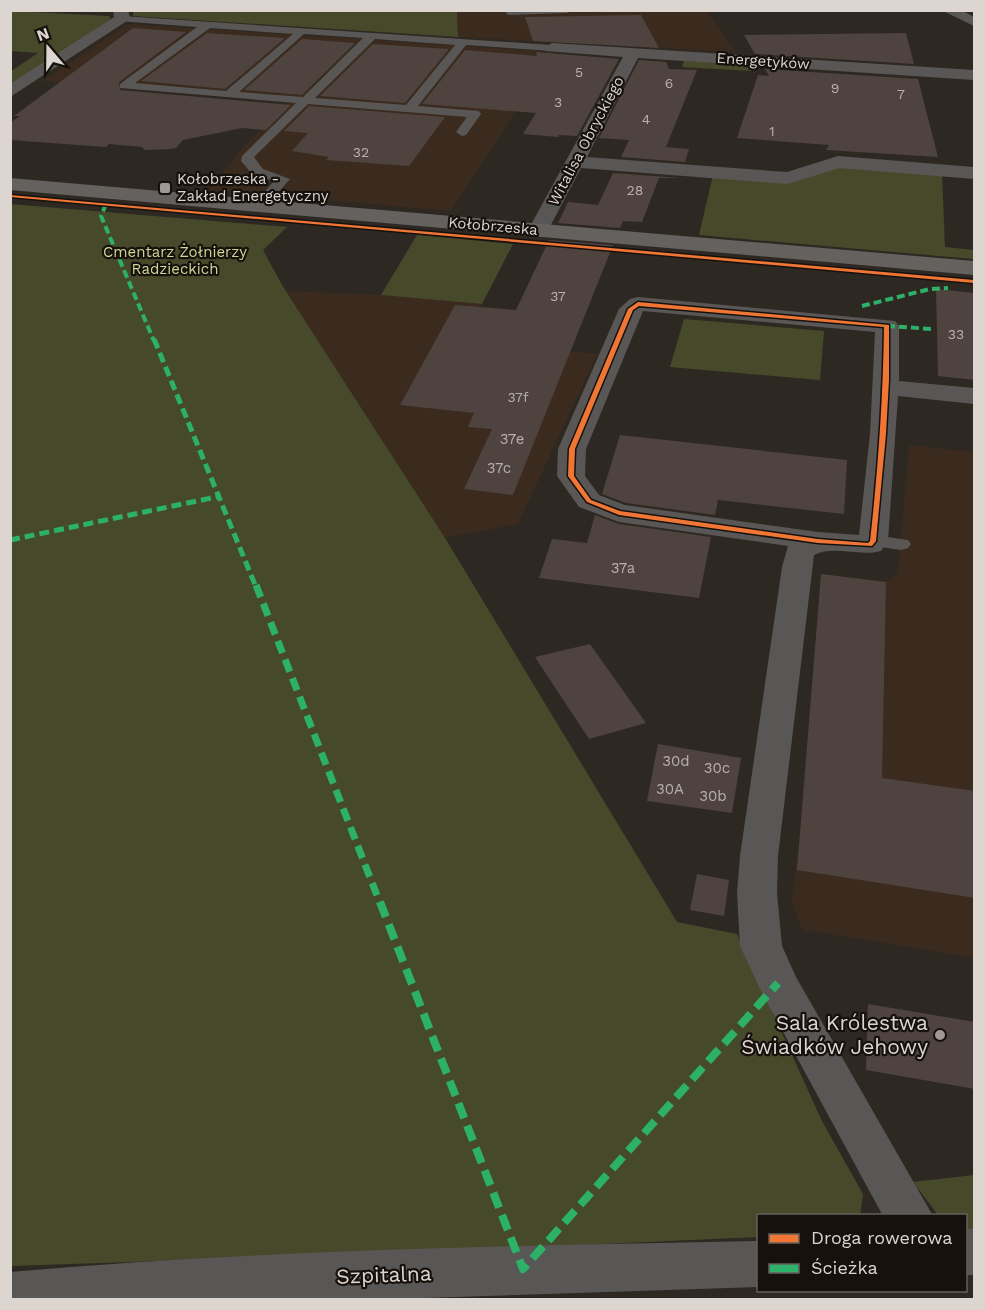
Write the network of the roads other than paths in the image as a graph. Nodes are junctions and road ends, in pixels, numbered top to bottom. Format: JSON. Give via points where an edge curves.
{"nodes":[{"id":1,"x":567,"y":10,"type":"edge"},
{"id":2,"x":948,"y":10,"type":"edge"},
{"id":3,"x":508,"y":12,"type":"edge"},
{"id":4,"x":121,"y":15,"type":"edge"},
{"id":5,"x":975,"y":22,"type":"edge"},
{"id":6,"x":207,"y":25,"type":"junction"},
{"id":7,"x":303,"y":31,"type":"junction"},
{"id":8,"x":372,"y":36,"type":"junction"},
{"id":9,"x":463,"y":42,"type":"junction"},
{"id":10,"x":552,"y":48,"type":"joint"},
{"id":11,"x":633,"y":53,"type":"junction"},
{"id":12,"x":975,"y":75,"type":"edge"},
{"id":13,"x":10,"y":92,"type":"edge"},
{"id":14,"x":229,"y":94,"type":"junction"},
{"id":15,"x":303,"y":101,"type":"junction"},
{"id":16,"x":409,"y":109,"type":"junction"},
{"id":17,"x":462,"y":132,"type":"dead end"},
{"id":18,"x":575,"y":162,"type":"junction"},
{"id":19,"x":975,"y":173,"type":"edge"},
{"id":20,"x":10,"y":184,"type":"edge"},
{"id":21,"x":259,"y":206,"type":"junction"},
{"id":22,"x":539,"y":230,"type":"junction"},
{"id":23,"x":975,"y":268,"type":"edge"},
{"id":24,"x":887,"y":387,"type":"junction"},
{"id":25,"x":975,"y":396,"type":"edge"},
{"id":26,"x":818,"y":541,"type":"junction"},
{"id":27,"x":908,"y":1214,"type":"edge"},
{"id":28,"x":757,"y":1264,"type":"edge"},
{"id":29,"x":10,"y":1296,"type":"edge"}],
"edges":[{"from":1,"to":3,"type":"lane"},
{"from":2,"to":5,"type":"street"},
{"from":4,"to":6,"type":"lane"},
{"from":4,"to":13,"type":"street"},
{"from":6,"to":7,"type":"lane"},
{"from":6,"to":14,"type":"lane","via":[[124,86]]},
{"from":7,"to":8,"type":"lane"},
{"from":7,"to":14,"type":"lane"},
{"from":8,"to":9,"type":"lane"},
{"from":8,"to":15,"type":"lane"},
{"from":9,"to":10,"type":"lane"},
{"from":9,"to":16,"type":"lane"},
{"from":10,"to":11,"type":"street","name":"Energetyków"},
{"from":11,"to":12,"type":"street","name":"Energetyków"},
{"from":11,"to":18,"type":"street","name":"Witalisa Obryckiego"},
{"from":14,"to":15,"type":"lane"},
{"from":15,"to":16,"type":"lane"},
{"from":15,"to":21,"type":"lane","via":[[248,156],[258,172],[284,179]]},
{"from":16,"to":17,"type":"lane","via":[[474,114]]},
{"from":18,"to":19,"type":"street","via":[[788,178],[838,162]]},
{"from":18,"to":22,"type":"street","name":"Witalisa Obryckiego"},
{"from":20,"to":21,"type":"main road","name":"Kołobrzeska"},
{"from":21,"to":22,"type":"main road","name":"Kołobrzeska"},
{"from":22,"to":23,"type":"main road","name":"Kołobrzeska"},
{"from":24,"to":25,"type":"street"},
{"from":24,"to":26,"type":"street","via":[[881,479],[887,542],[858,546]]},
{"from":24,"to":26,"type":"street","via":[[887,326],[653,304],[638,304],[630,309],[572,449],[571,476],[590,501],[619,513]]},
{"from":26,"to":27,"type":"street","via":[[800,550],[796,567],[759,856],[761,946]]},
{"from":28,"to":29,"type":"street","name":"Szpitalna","via":[[523,1269],[122,1286]]}]}
